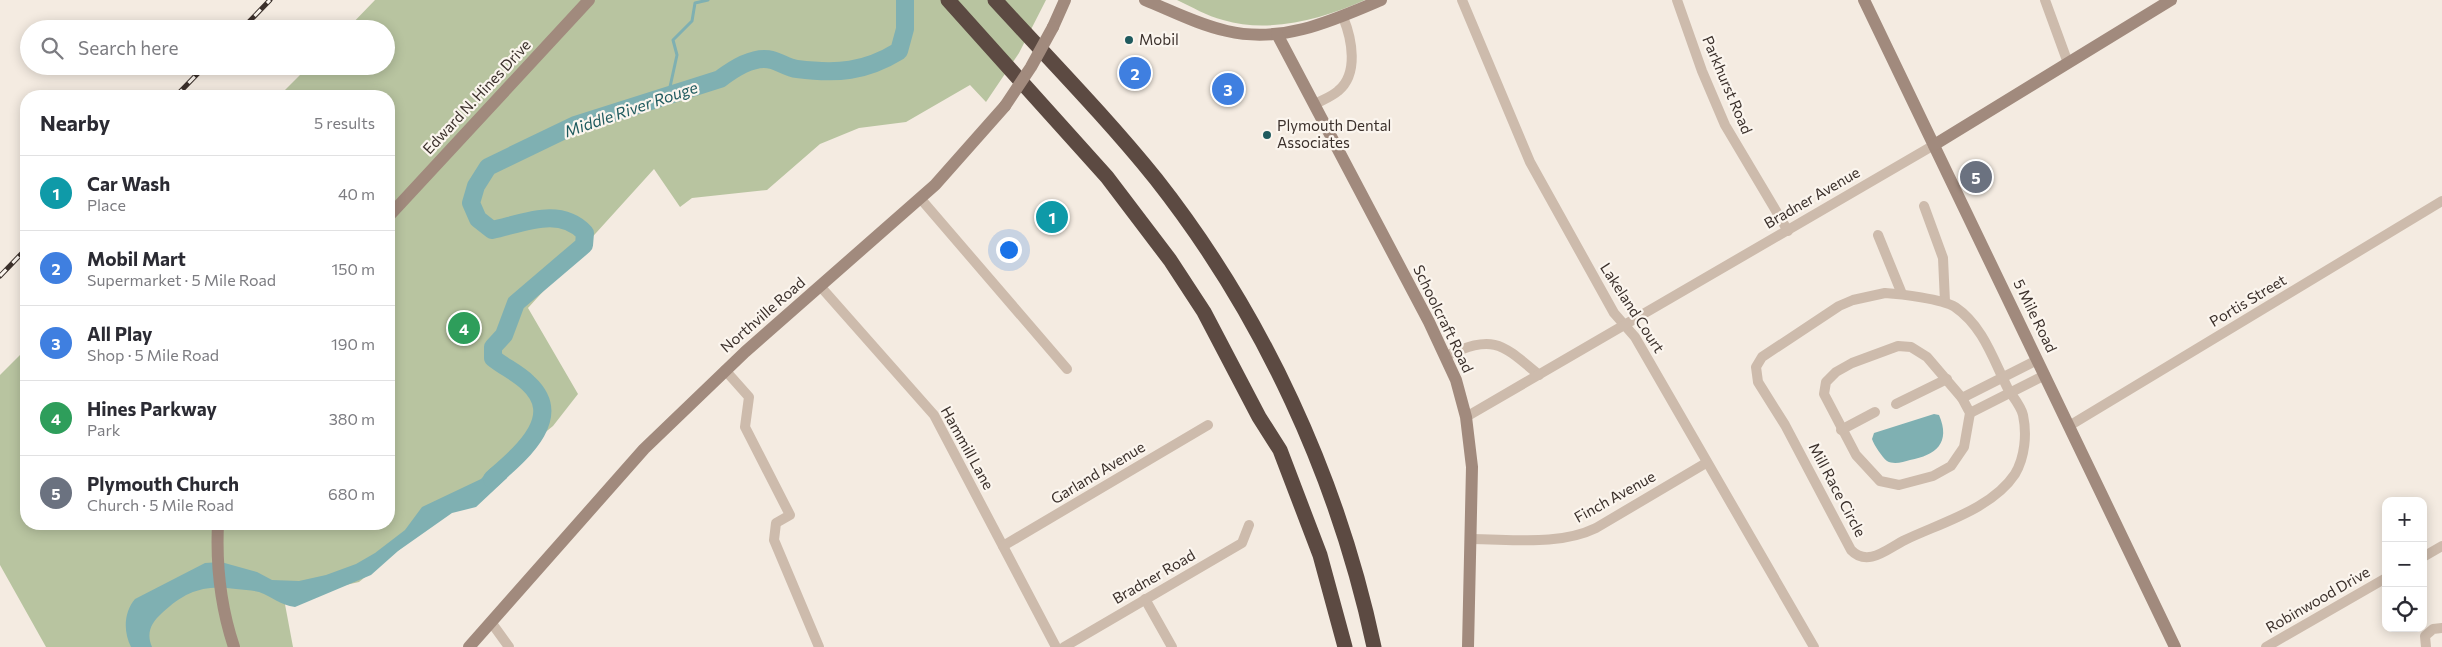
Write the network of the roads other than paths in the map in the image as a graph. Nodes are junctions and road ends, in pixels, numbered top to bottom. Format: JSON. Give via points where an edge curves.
{"nodes":[{"id":1,"x":589,"y":0,"type":"edge"},
{"id":2,"x":948,"y":0,"type":"edge"},
{"id":3,"x":995,"y":0,"type":"edge"},
{"id":4,"x":1065,"y":0,"type":"edge"},
{"id":5,"x":1145,"y":0,"type":"edge"},
{"id":6,"x":1381,"y":0,"type":"edge"},
{"id":7,"x":1462,"y":0,"type":"edge"},
{"id":8,"x":1677,"y":0,"type":"edge"},
{"id":9,"x":1864,"y":0,"type":"edge"},
{"id":10,"x":2045,"y":0,"type":"edge"},
{"id":11,"x":2170,"y":0,"type":"edge"},
{"id":12,"x":1343,"y":17,"type":"junction"},
{"id":13,"x":1277,"y":34,"type":"junction"},
{"id":14,"x":2068,"y":63,"type":"junction"},
{"id":15,"x":1314,"y":105,"type":"junction"},
{"id":16,"x":1934,"y":145,"type":"junction"},
{"id":17,"x":920,"y":198,"type":"junction"},
{"id":18,"x":2442,"y":201,"type":"edge"},
{"id":19,"x":1924,"y":206,"type":"dead end"},
{"id":20,"x":395,"y":210,"type":"edge"},
{"id":21,"x":1788,"y":230,"type":"junction"},
{"id":22,"x":1878,"y":235,"type":"dead end"},
{"id":23,"x":820,"y":286,"type":"junction"},
{"id":24,"x":1902,"y":294,"type":"junction"},
{"id":25,"x":1945,"y":302,"type":"junction"},
{"id":26,"x":1624,"y":325,"type":"junction"},
{"id":27,"x":1446,"y":356,"type":"junction"},
{"id":28,"x":2037,"y":360,"type":"junction"},
{"id":29,"x":1067,"y":369,"type":"dead end"},
{"id":30,"x":725,"y":370,"type":"junction"},
{"id":31,"x":1539,"y":375,"type":"junction"},
{"id":32,"x":2045,"y":375,"type":"junction"},
{"id":33,"x":2002,"y":376,"type":"junction"},
{"id":34,"x":1947,"y":379,"type":"junction"},
{"id":35,"x":2010,"y":392,"type":"junction"},
{"id":36,"x":1962,"y":398,"type":"junction"},
{"id":37,"x":1896,"y":404,"type":"dead end"},
{"id":38,"x":1875,"y":412,"type":"dead end"},
{"id":39,"x":1970,"y":413,"type":"junction"},
{"id":40,"x":1466,"y":417,"type":"junction"},
{"id":41,"x":1208,"y":425,"type":"dead end"},
{"id":42,"x":2069,"y":426,"type":"junction"},
{"id":43,"x":1841,"y":430,"type":"junction"},
{"id":44,"x":1706,"y":463,"type":"junction"},
{"id":45,"x":1250,"y":525,"type":"dead end"},
{"id":46,"x":218,"y":530,"type":"edge"},
{"id":47,"x":1472,"y":539,"type":"junction"},
{"id":48,"x":1003,"y":546,"type":"junction"},
{"id":49,"x":2442,"y":546,"type":"edge"},
{"id":50,"x":2427,"y":554,"type":"edge"},
{"id":51,"x":2382,"y":580,"type":"edge"},
{"id":52,"x":1145,"y":599,"type":"junction"},
{"id":53,"x":491,"y":622,"type":"junction"},
{"id":54,"x":2442,"y":628,"type":"edge"},
{"id":55,"x":234,"y":647,"type":"edge"},
{"id":56,"x":469,"y":647,"type":"edge"},
{"id":57,"x":509,"y":647,"type":"edge"},
{"id":58,"x":820,"y":647,"type":"edge"},
{"id":59,"x":1056,"y":647,"type":"edge"},
{"id":60,"x":1064,"y":647,"type":"edge"},
{"id":61,"x":1172,"y":647,"type":"edge"},
{"id":62,"x":1345,"y":647,"type":"edge"},
{"id":63,"x":1374,"y":647,"type":"edge"},
{"id":64,"x":1468,"y":647,"type":"edge"},
{"id":65,"x":1814,"y":647,"type":"edge"},
{"id":66,"x":2175,"y":647,"type":"edge"},
{"id":67,"x":2266,"y":647,"type":"edge"},
{"id":68,"x":2426,"y":647,"type":"edge"}],
"edges":[{"from":1,"to":20,"type":"street","name":"Edward N. Hines Drive"},
{"from":2,"to":62,"type":"highway","via":[[1107,177],[1170,260],[1204,312],[1280,450],[1320,555]]},
{"from":3,"to":63,"type":"highway","via":[[1157,181],[1234,294],[1281,376],[1317,458],[1339,516]]},
{"from":4,"to":17,"type":"street","name":"Northville Road","bridge":true,"via":[[1031,67],[1004,106]]},
{"from":5,"to":13,"type":"street","via":[[1227,31]]},
{"from":6,"to":12,"type":"street"},
{"from":7,"to":26,"type":"street","name":"Lakeland Court","via":[[1530,162],[1614,313]]},
{"from":8,"to":21,"type":"street","name":"Parkhurst Road","via":[[1725,124]]},
{"from":9,"to":16,"type":"street","name":"5 Mile Road"},
{"from":10,"to":14,"type":"street"},
{"from":11,"to":14,"type":"street","name":"Bradner Avenue"},
{"from":12,"to":13,"type":"street","via":[[1311,28]]},
{"from":12,"to":15,"type":"street","via":[[1350,43],[1351,71],[1337,92]]},
{"from":13,"to":15,"type":"street","name":"Schoolcraft Road"},
{"from":14,"to":16,"type":"street","name":"Bradner Avenue"},
{"from":15,"to":27,"type":"street","name":"Schoolcraft Road"},
{"from":16,"to":21,"type":"street","name":"Bradner Avenue"},
{"from":16,"to":28,"type":"street","name":"5 Mile Road"},
{"from":17,"to":23,"type":"street","name":"Northville Road"},
{"from":17,"to":29,"type":"street"},
{"from":18,"to":42,"type":"street","name":"Portis Street"},
{"from":19,"to":25,"type":"street","via":[[1943,258]]},
{"from":21,"to":26,"type":"street","name":"Bradner Avenue"},
{"from":22,"to":24,"type":"street"},
{"from":23,"to":30,"type":"street","name":"Northville Road"},
{"from":23,"to":48,"type":"street","name":"Hammill Lane","via":[[934,415]]},
{"from":24,"to":25,"type":"street","name":"Mill Race Circle"},
{"from":24,"to":35,"type":"street","name":"Mill Race Circle","via":[[1870,295],[1840,306],[1762,357],[1756,367],[1758,382],[1854,553],[1865,558],[1876,556],[1960,516],[2006,485],[2020,463],[2024,439],[2022,412]]},
{"from":25,"to":33,"type":"street","name":"Mill Race Circle","via":[[1979,330]]},
{"from":26,"to":31,"type":"street","name":"Bradner Avenue"},
{"from":26,"to":44,"type":"street","name":"Lakeland Court","via":[[1635,337]]},
{"from":27,"to":31,"type":"street","via":[[1473,345],[1493,343],[1504,347]]},
{"from":27,"to":40,"type":"street","name":"Schoolcraft Road"},
{"from":28,"to":32,"type":"street","name":"5 Mile Road"},
{"from":28,"to":33,"type":"street"},
{"from":30,"to":53,"type":"street","name":"Northville Road","via":[[644,449]]},
{"from":30,"to":58,"type":"street","via":[[749,397],[745,427],[790,515],[776,523],[774,540]]},
{"from":31,"to":40,"type":"street","name":"Bradner Avenue"},
{"from":32,"to":35,"type":"street"},
{"from":32,"to":42,"type":"street","name":"5 Mile Road"},
{"from":33,"to":35,"type":"street","name":"Mill Race Circle"},
{"from":33,"to":36,"type":"street"},
{"from":34,"to":36,"type":"street"},
{"from":34,"to":37,"type":"street"},
{"from":34,"to":43,"type":"street","via":[[1921,352],[1906,346],[1890,348],[1844,367],[1829,378],[1824,389],[1826,401]]},
{"from":35,"to":39,"type":"street"},
{"from":36,"to":39,"type":"street"},
{"from":38,"to":43,"type":"street"},
{"from":39,"to":43,"type":"street","via":[[1966,440],[1955,461],[1933,476],[1899,485],[1880,481],[1856,455]]},
{"from":40,"to":47,"type":"street","name":"Schoolcraft Road","via":[[1472,466]]},
{"from":41,"to":48,"type":"street","name":"Garland Avenue"},
{"from":42,"to":66,"type":"street","name":"5 Mile Road"},
{"from":44,"to":47,"type":"street","name":"Finch Avenue","via":[[1579,535],[1558,539]]},
{"from":44,"to":65,"type":"street","name":"Lakeland Court"},
{"from":45,"to":52,"type":"street","name":"Bradner Road","via":[[1242,543]]},
{"from":46,"to":55,"type":"street","via":[[222,596]]},
{"from":47,"to":64,"type":"street","name":"Schoolcraft Road"},
{"from":48,"to":59,"type":"street","name":"Hammill Lane"},
{"from":49,"to":50,"type":"street"},
{"from":51,"to":67,"type":"street","name":"Robinwood Drive"},
{"from":52,"to":60,"type":"street","name":"Bradner Road"},
{"from":52,"to":61,"type":"street"},
{"from":53,"to":56,"type":"street","name":"Northville Road"},
{"from":53,"to":57,"type":"street"},
{"from":54,"to":68,"type":"street","via":[[2433,629],[2425,636]]}]}
